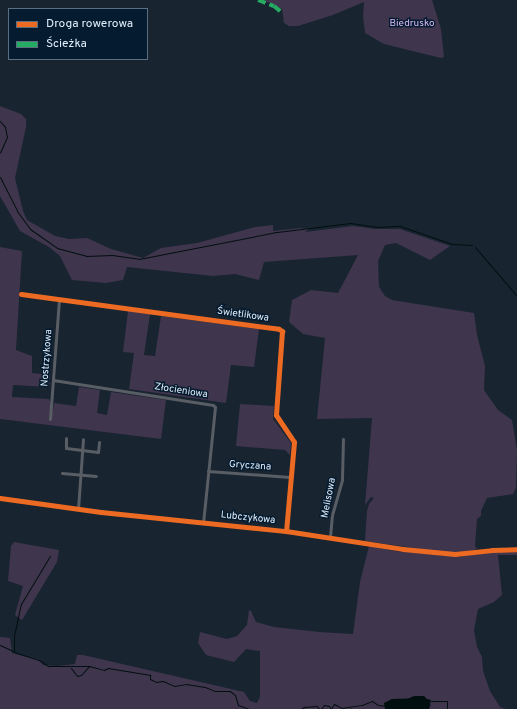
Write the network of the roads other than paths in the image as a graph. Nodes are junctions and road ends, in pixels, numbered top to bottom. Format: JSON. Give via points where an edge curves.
{"nodes":[{"id":1,"x":21,"y":294,"type":"dead end"},
{"id":2,"x":59,"y":299,"type":"junction"},
{"id":3,"x":53,"y":380,"type":"junction"},
{"id":4,"x":50,"y":419,"type":"dead end"},
{"id":5,"x":66,"y":438,"type":"dead end"},
{"id":6,"x":83,"y":439,"type":"dead end"},
{"id":7,"x":342,"y":439,"type":"dead end"},
{"id":8,"x":99,"y":442,"type":"dead end"},
{"id":9,"x":82,"y":450,"type":"junction"},
{"id":10,"x":208,"y":471,"type":"junction"},
{"id":11,"x":62,"y":473,"type":"dead end"},
{"id":12,"x":80,"y":475,"type":"junction"},
{"id":13,"x":96,"y":476,"type":"dead end"},
{"id":14,"x":290,"y":477,"type":"junction"},
{"id":15,"x":0,"y":498,"type":"edge"},
{"id":16,"x":78,"y":509,"type":"junction"},
{"id":17,"x":203,"y":523,"type":"junction"},
{"id":18,"x":286,"y":531,"type":"junction"},
{"id":19,"x":330,"y":537,"type":"junction"},
{"id":20,"x":517,"y":549,"type":"edge"}],
"edges":[{"from":1,"to":2,"type":"street","name":"Świetlikowa"},
{"from":2,"to":3,"type":"street","name":"Nostrzykowa"},
{"from":2,"to":14,"type":"street","name":"Świetlikowa","via":[[279,329],[283,334],[276,415],[294,442]]},
{"from":3,"to":4,"type":"street","name":"Nostrzykowa"},
{"from":3,"to":10,"type":"street","name":"Złocieniowa","via":[[213,405],[215,407]]},
{"from":5,"to":9,"type":"street","via":[[66,448]]},
{"from":6,"to":9,"type":"street"},
{"from":7,"to":19,"type":"street","name":"Melisowa","via":[[342,479],[332,515]]},
{"from":8,"to":9,"type":"street","via":[[98,452]]},
{"from":9,"to":12,"type":"street"},
{"from":10,"to":14,"type":"street","name":"Gryczana"},
{"from":10,"to":17,"type":"street","name":"Złocieniowa"},
{"from":11,"to":12,"type":"street"},
{"from":12,"to":13,"type":"street"},
{"from":12,"to":16,"type":"street"},
{"from":14,"to":18,"type":"street","name":"Świetlikowa"},
{"from":15,"to":16,"type":"street","name":"Lubczykowa"},
{"from":16,"to":17,"type":"street","name":"Lubczykowa"},
{"from":17,"to":18,"type":"street","name":"Lubczykowa"},
{"from":18,"to":19,"type":"street","name":"Lubczykowa"},
{"from":19,"to":20,"type":"street","name":"Lubczykowa","via":[[392,548],[455,554]]}]}
